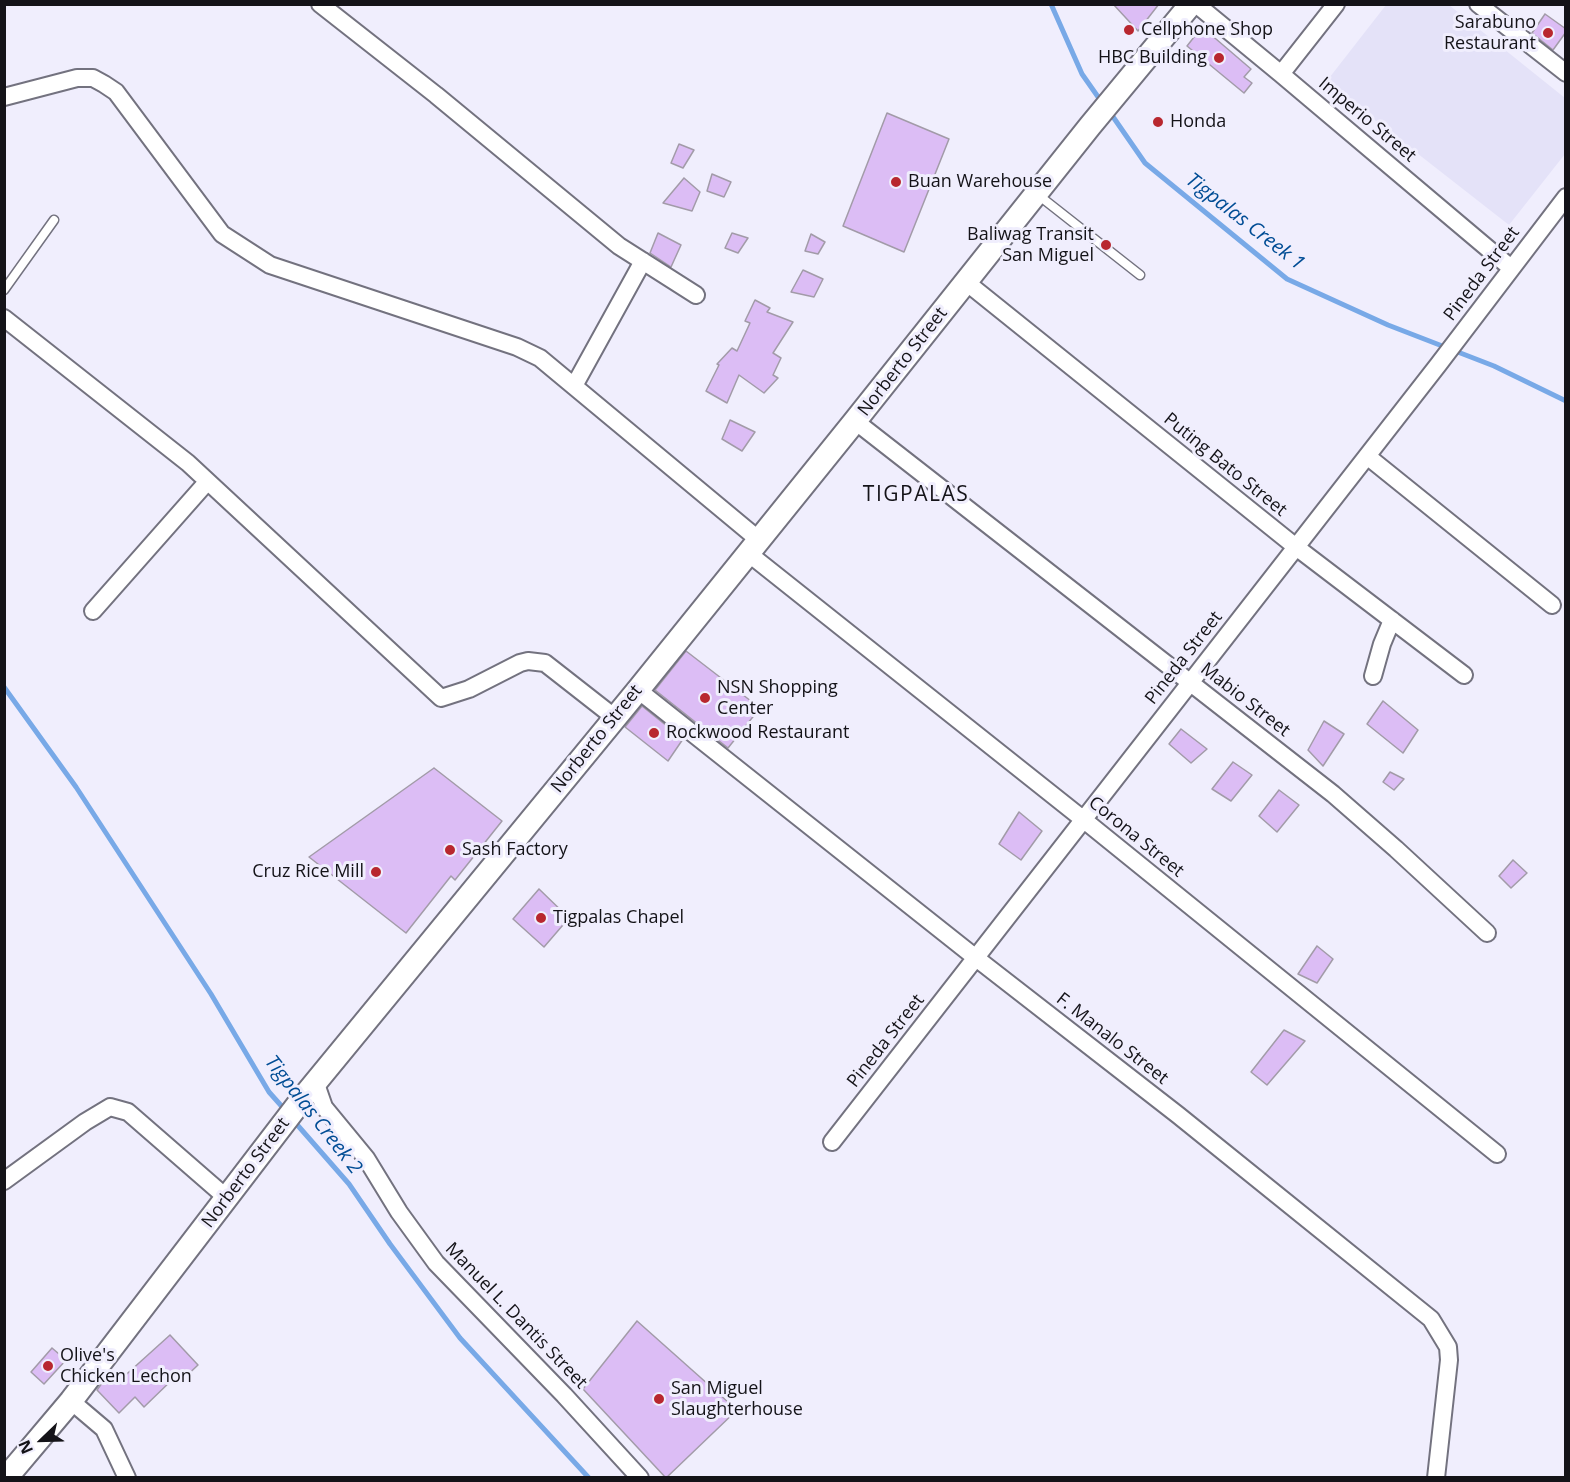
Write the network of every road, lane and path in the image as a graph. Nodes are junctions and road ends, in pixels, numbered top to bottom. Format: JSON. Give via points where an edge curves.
{"nodes":[{"id":1,"x":320,"y":4,"type":"edge"},
{"id":2,"x":1191,"y":4,"type":"edge"},
{"id":3,"x":1196,"y":4,"type":"edge"},
{"id":4,"x":1336,"y":4,"type":"edge"},
{"id":5,"x":1478,"y":4,"type":"edge"},
{"id":6,"x":1566,"y":73,"type":"edge"},
{"id":7,"x":1281,"y":74,"type":"junction"},
{"id":8,"x":4,"y":97,"type":"edge"},
{"id":9,"x":1037,"y":194,"type":"junction"},
{"id":10,"x":1566,"y":197,"type":"edge"},
{"id":11,"x":54,"y":220,"type":"dead end"},
{"id":12,"x":642,"y":261,"type":"junction"},
{"id":13,"x":1511,"y":268,"type":"junction"},
{"id":14,"x":1140,"y":275,"type":"dead end"},
{"id":15,"x":966,"y":282,"type":"junction"},
{"id":16,"x":4,"y":290,"type":"edge"},
{"id":17,"x":696,"y":295,"type":"dead end"},
{"id":18,"x":4,"y":318,"type":"edge"},
{"id":19,"x":574,"y":386,"type":"junction"},
{"id":20,"x":855,"y":422,"type":"junction"},
{"id":21,"x":1367,"y":456,"type":"junction"},
{"id":22,"x":207,"y":482,"type":"junction"},
{"id":23,"x":754,"y":546,"type":"junction"},
{"id":24,"x":1296,"y":547,"type":"junction"},
{"id":25,"x":1552,"y":605,"type":"dead end"},
{"id":26,"x":93,"y":611,"type":"dead end"},
{"id":27,"x":1392,"y":620,"type":"junction"},
{"id":28,"x":1464,"y":675,"type":"dead end"},
{"id":29,"x":1373,"y":676,"type":"dead end"},
{"id":30,"x":1190,"y":682,"type":"junction"},
{"id":31,"x":638,"y":690,"type":"junction"},
{"id":32,"x":614,"y":717,"type":"junction"},
{"id":33,"x":1084,"y":820,"type":"junction"},
{"id":34,"x":1487,"y":933,"type":"dead end"},
{"id":35,"x":976,"y":958,"type":"junction"},
{"id":36,"x":311,"y":1089,"type":"junction"},
{"id":37,"x":832,"y":1142,"type":"dead end"},
{"id":38,"x":1497,"y":1154,"type":"dead end"},
{"id":39,"x":4,"y":1181,"type":"edge"},
{"id":40,"x":228,"y":1198,"type":"junction"},
{"id":41,"x":71,"y":1401,"type":"junction"},
{"id":42,"x":6,"y":1478,"type":"edge"},
{"id":43,"x":126,"y":1478,"type":"edge"},
{"id":44,"x":640,"y":1478,"type":"edge"},
{"id":45,"x":1436,"y":1478,"type":"edge"}],
"edges":[{"from":1,"to":12,"type":"street"},
{"from":2,"to":9,"type":"main road","name":"Norberto Street"},
{"from":3,"to":7,"type":"street","name":"Imperio Street"},
{"from":4,"to":7,"type":"street"},
{"from":5,"to":6,"type":"street"},
{"from":7,"to":13,"type":"street","name":"Imperio Street"},
{"from":8,"to":19,"type":"street","name":"Corona Street","via":[[76,78],[93,78],[116,92],[222,234],[260,259],[517,347],[540,358]]},
{"from":9,"to":14,"type":"lane"},
{"from":9,"to":15,"type":"main road","name":"Norberto Street"},
{"from":10,"to":13,"type":"street","name":"Pineda Street"},
{"from":11,"to":16,"type":"lane"},
{"from":12,"to":17,"type":"street"},
{"from":12,"to":19,"type":"street"},
{"from":13,"to":21,"type":"street","name":"Pineda Street"},
{"from":15,"to":20,"type":"main road","name":"Norberto Street"},
{"from":15,"to":24,"type":"street","name":"Puting Bato Street"},
{"from":18,"to":22,"type":"street"},
{"from":19,"to":23,"type":"street","name":"Corona Street"},
{"from":20,"to":23,"type":"main road","name":"Norberto Street"},
{"from":20,"to":30,"type":"street","name":"Mabio Street"},
{"from":21,"to":24,"type":"street","name":"Pineda Street"},
{"from":21,"to":25,"type":"street"},
{"from":22,"to":26,"type":"street"},
{"from":22,"to":32,"type":"street","via":[[441,698],[528,661],[544,663]]},
{"from":23,"to":31,"type":"main road","name":"Norberto Street"},
{"from":23,"to":33,"type":"street","name":"Corona Street"},
{"from":24,"to":27,"type":"street","name":"Puting Bato Street"},
{"from":24,"to":30,"type":"street","name":"Pineda Street"},
{"from":27,"to":28,"type":"street","name":"Puting Bato Street"},
{"from":27,"to":29,"type":"street"},
{"from":30,"to":33,"type":"street","name":"Pineda Street"},
{"from":30,"to":34,"type":"street","name":"Mabio Street","via":[[1333,794]]},
{"from":31,"to":32,"type":"main road","name":"Norberto Street"},
{"from":31,"to":35,"type":"street","name":"F. Manalo Street"},
{"from":32,"to":36,"type":"main road","name":"Norberto Street"},
{"from":33,"to":35,"type":"street","name":"Pineda Street"},
{"from":33,"to":38,"type":"street","name":"Corona Street"},
{"from":35,"to":37,"type":"street","name":"Pineda Street"},
{"from":35,"to":45,"type":"street","name":"F. Manalo Street","via":[[1431,1319],[1448,1347],[1449,1360]]},
{"from":36,"to":40,"type":"main road","name":"Norberto Street"},
{"from":36,"to":44,"type":"street","name":"Manuel L. Dantis Street","via":[[366,1158],[436,1263]]},
{"from":39,"to":40,"type":"street","via":[[110,1107],[128,1112]]},
{"from":40,"to":41,"type":"main road","name":"Norberto Street"},
{"from":41,"to":42,"type":"main road","name":"Norberto Street"},
{"from":41,"to":43,"type":"street","via":[[104,1429]]}]}
